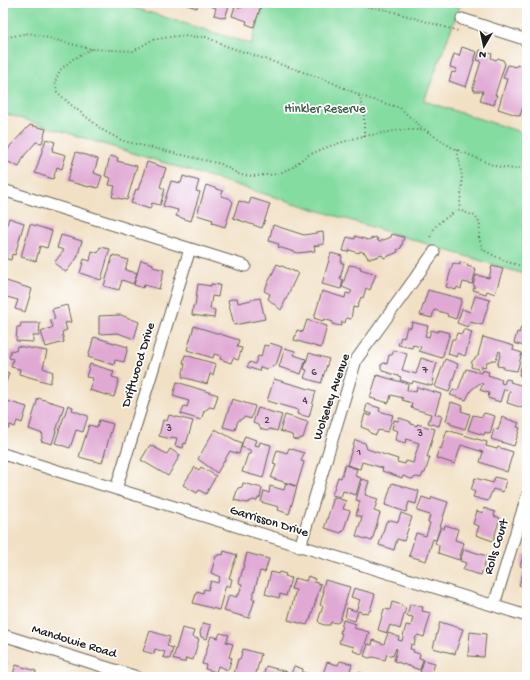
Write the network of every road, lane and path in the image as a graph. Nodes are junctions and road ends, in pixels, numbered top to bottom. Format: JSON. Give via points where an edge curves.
{"nodes":[{"id":1,"x":348,"y":3,"type":"edge"},
{"id":2,"x":462,"y":19,"type":"dead end"},
{"id":3,"x":458,"y":31,"type":"dead end"},
{"id":4,"x":3,"y":38,"type":"edge"},
{"id":5,"x":527,"y":40,"type":"edge"},
{"id":6,"x":91,"y":49,"type":"junction"},
{"id":7,"x":359,"y":95,"type":"junction"},
{"id":8,"x":425,"y":130,"type":"junction"},
{"id":9,"x":364,"y":136,"type":"junction"},
{"id":10,"x":457,"y":150,"type":"junction"},
{"id":11,"x":527,"y":167,"type":"edge"},
{"id":12,"x":3,"y":190,"type":"edge"},
{"id":13,"x":459,"y":210,"type":"junction"},
{"id":14,"x":190,"y":249,"type":"junction"},
{"id":15,"x":434,"y":252,"type":"joint"},
{"id":16,"x":244,"y":266,"type":"dead end"},
{"id":17,"x":527,"y":268,"type":"edge"},
{"id":18,"x":3,"y":454,"type":"edge"},
{"id":19,"x":116,"y":489,"type":"junction"},
{"id":20,"x":527,"y":496,"type":"edge"},
{"id":21,"x":300,"y":546,"type":"junction"},
{"id":22,"x":494,"y":605,"type":"junction"},
{"id":23,"x":527,"y":616,"type":"edge"},
{"id":24,"x":3,"y":635,"type":"edge"},
{"id":25,"x":137,"y":677,"type":"edge"}],
"edges":[{"from":1,"to":3,"type":"path","via":[[387,10]]},
{"from":2,"to":5,"type":"street"},
{"from":4,"to":6,"type":"path","via":[[30,33]]},
{"from":6,"to":7,"type":"path","via":[[133,52],[152,40],[176,36],[206,37],[324,79]]},
{"from":6,"to":9,"type":"path","via":[[60,70],[55,82],[57,92],[99,128],[123,141],[222,164],[240,175],[256,176],[278,174],[306,156]]},
{"from":7,"to":8,"type":"path","via":[[400,108]]},
{"from":7,"to":9,"type":"path","via":[[364,109]]},
{"from":8,"to":9,"type":"path","via":[[400,130]]},
{"from":8,"to":10,"type":"path"},
{"from":10,"to":11,"type":"path","via":[[495,166],[514,169]]},
{"from":10,"to":13,"type":"path","via":[[462,176]]},
{"from":12,"to":14,"type":"street"},
{"from":13,"to":15,"type":"path","via":[[440,222],[432,232],[429,240]]},
{"from":13,"to":17,"type":"path","via":[[475,216],[480,224],[479,238],[483,250]]},
{"from":14,"to":16,"type":"street"},
{"from":14,"to":19,"type":"street","name":"Driftwood Drive"},
{"from":15,"to":21,"type":"street","name":"Wolseley Avenue","via":[[356,360]]},
{"from":18,"to":19,"type":"street","name":"Garrisson Drive"},
{"from":19,"to":21,"type":"street","name":"Garrisson Drive"},
{"from":20,"to":22,"type":"street","name":"Rolls Court"},
{"from":21,"to":22,"type":"street","name":"Garrisson Drive"},
{"from":22,"to":23,"type":"street","name":"Garrisson Drive"},
{"from":24,"to":25,"type":"street","name":"Mandowie Road"}]}
